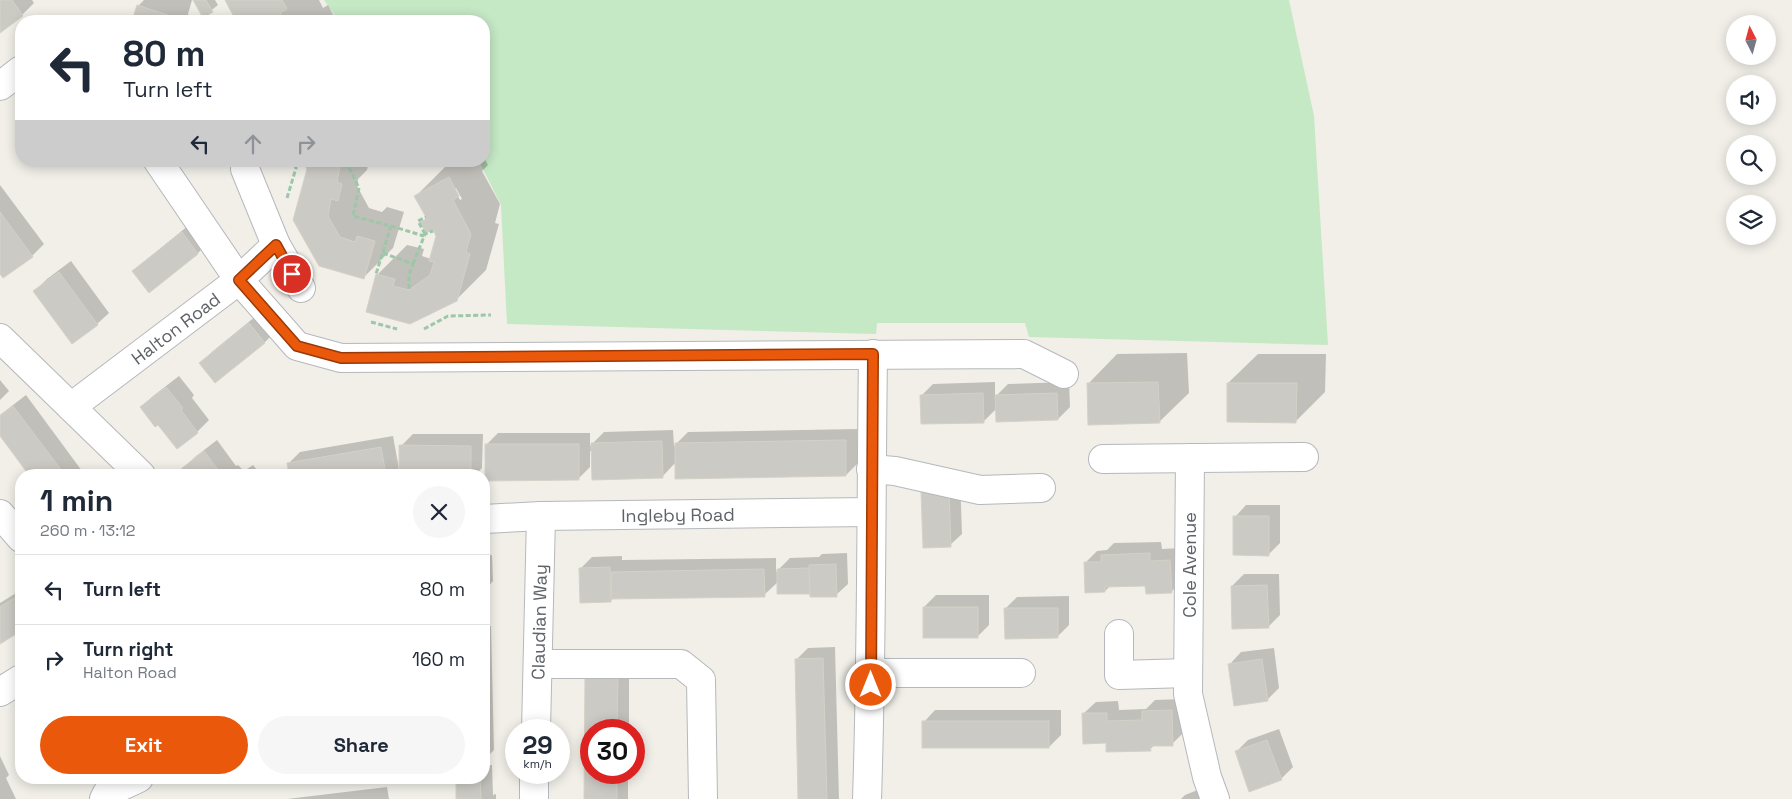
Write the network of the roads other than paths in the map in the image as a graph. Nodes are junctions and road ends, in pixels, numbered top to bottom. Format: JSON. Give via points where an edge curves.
{"nodes":[{"id":1,"x":15,"y":75,"type":"edge"},
{"id":2,"x":0,"y":86,"type":"edge"},
{"id":3,"x":162,"y":167,"type":"edge"},
{"id":4,"x":245,"y":170,"type":"dead end"},
{"id":5,"x":276,"y":245,"type":"junction"},
{"id":6,"x":239,"y":280,"type":"junction"},
{"id":7,"x":301,"y":288,"type":"dead end"},
{"id":8,"x":0,"y":338,"type":"edge"},
{"id":9,"x":873,"y":354,"type":"junction"},
{"id":10,"x":1064,"y":374,"type":"dead end"},
{"id":11,"x":71,"y":407,"type":"junction"},
{"id":12,"x":1304,"y":457,"type":"dead end"},
{"id":13,"x":1190,"y":458,"type":"junction"},
{"id":14,"x":1103,"y":459,"type":"dead end"},
{"id":15,"x":135,"y":469,"type":"edge"},
{"id":16,"x":871,"y":469,"type":"junction"},
{"id":17,"x":1041,"y":488,"type":"dead end"},
{"id":18,"x":871,"y":512,"type":"junction"},
{"id":19,"x":0,"y":514,"type":"edge"},
{"id":20,"x":541,"y":516,"type":"junction"},
{"id":21,"x":490,"y":519,"type":"edge"},
{"id":22,"x":15,"y":531,"type":"edge"},
{"id":23,"x":1119,"y":634,"type":"dead end"},
{"id":24,"x":538,"y":664,"type":"junction"},
{"id":25,"x":871,"y":673,"type":"junction"},
{"id":26,"x":1021,"y":673,"type":"dead end"},
{"id":27,"x":1188,"y":673,"type":"junction"},
{"id":28,"x":15,"y":683,"type":"edge"},
{"id":29,"x":0,"y":692,"type":"edge"},
{"id":30,"x":536,"y":719,"type":"edge"},
{"id":31,"x":126,"y":784,"type":"edge"},
{"id":32,"x":534,"y":784,"type":"edge"},
{"id":33,"x":104,"y":799,"type":"edge"},
{"id":34,"x":534,"y":799,"type":"edge"},
{"id":35,"x":703,"y":799,"type":"edge"},
{"id":36,"x":867,"y":799,"type":"edge"},
{"id":37,"x":1215,"y":799,"type":"edge"}],
"edges":[{"from":1,"to":2,"type":"street"},
{"from":3,"to":6,"type":"street"},
{"from":4,"to":5,"type":"street"},
{"from":5,"to":6,"type":"street","name":"Halton Road"},
{"from":5,"to":7,"type":"street"},
{"from":6,"to":9,"type":"street","via":[[297,346],[341,358]]},
{"from":6,"to":11,"type":"street","name":"Halton Road"},
{"from":8,"to":11,"type":"street"},
{"from":9,"to":10,"type":"street","via":[[1024,354]]},
{"from":9,"to":16,"type":"street"},
{"from":11,"to":15,"type":"street"},
{"from":12,"to":13,"type":"street"},
{"from":13,"to":14,"type":"street"},
{"from":13,"to":27,"type":"street","name":"Cole Avenue"},
{"from":16,"to":17,"type":"street","via":[[895,471],[980,490]]},
{"from":16,"to":18,"type":"street"},
{"from":18,"to":20,"type":"street","name":"Ingleby Road"},
{"from":18,"to":25,"type":"street"},
{"from":19,"to":22,"type":"street"},
{"from":20,"to":21,"type":"street","name":"Ingleby Road"},
{"from":20,"to":24,"type":"street","name":"Claudian Way"},
{"from":23,"to":27,"type":"street","via":[[1119,675]]},
{"from":24,"to":30,"type":"street","name":"Claudian Way"},
{"from":24,"to":35,"type":"street","via":[[681,664],[701,680]]},
{"from":25,"to":26,"type":"street"},
{"from":25,"to":36,"type":"street"},
{"from":27,"to":37,"type":"street","name":"Cole Avenue","via":[[1188,694]]},
{"from":28,"to":29,"type":"street"},
{"from":31,"to":33,"type":"street","via":[[106,793]]},
{"from":32,"to":34,"type":"street"}]}
